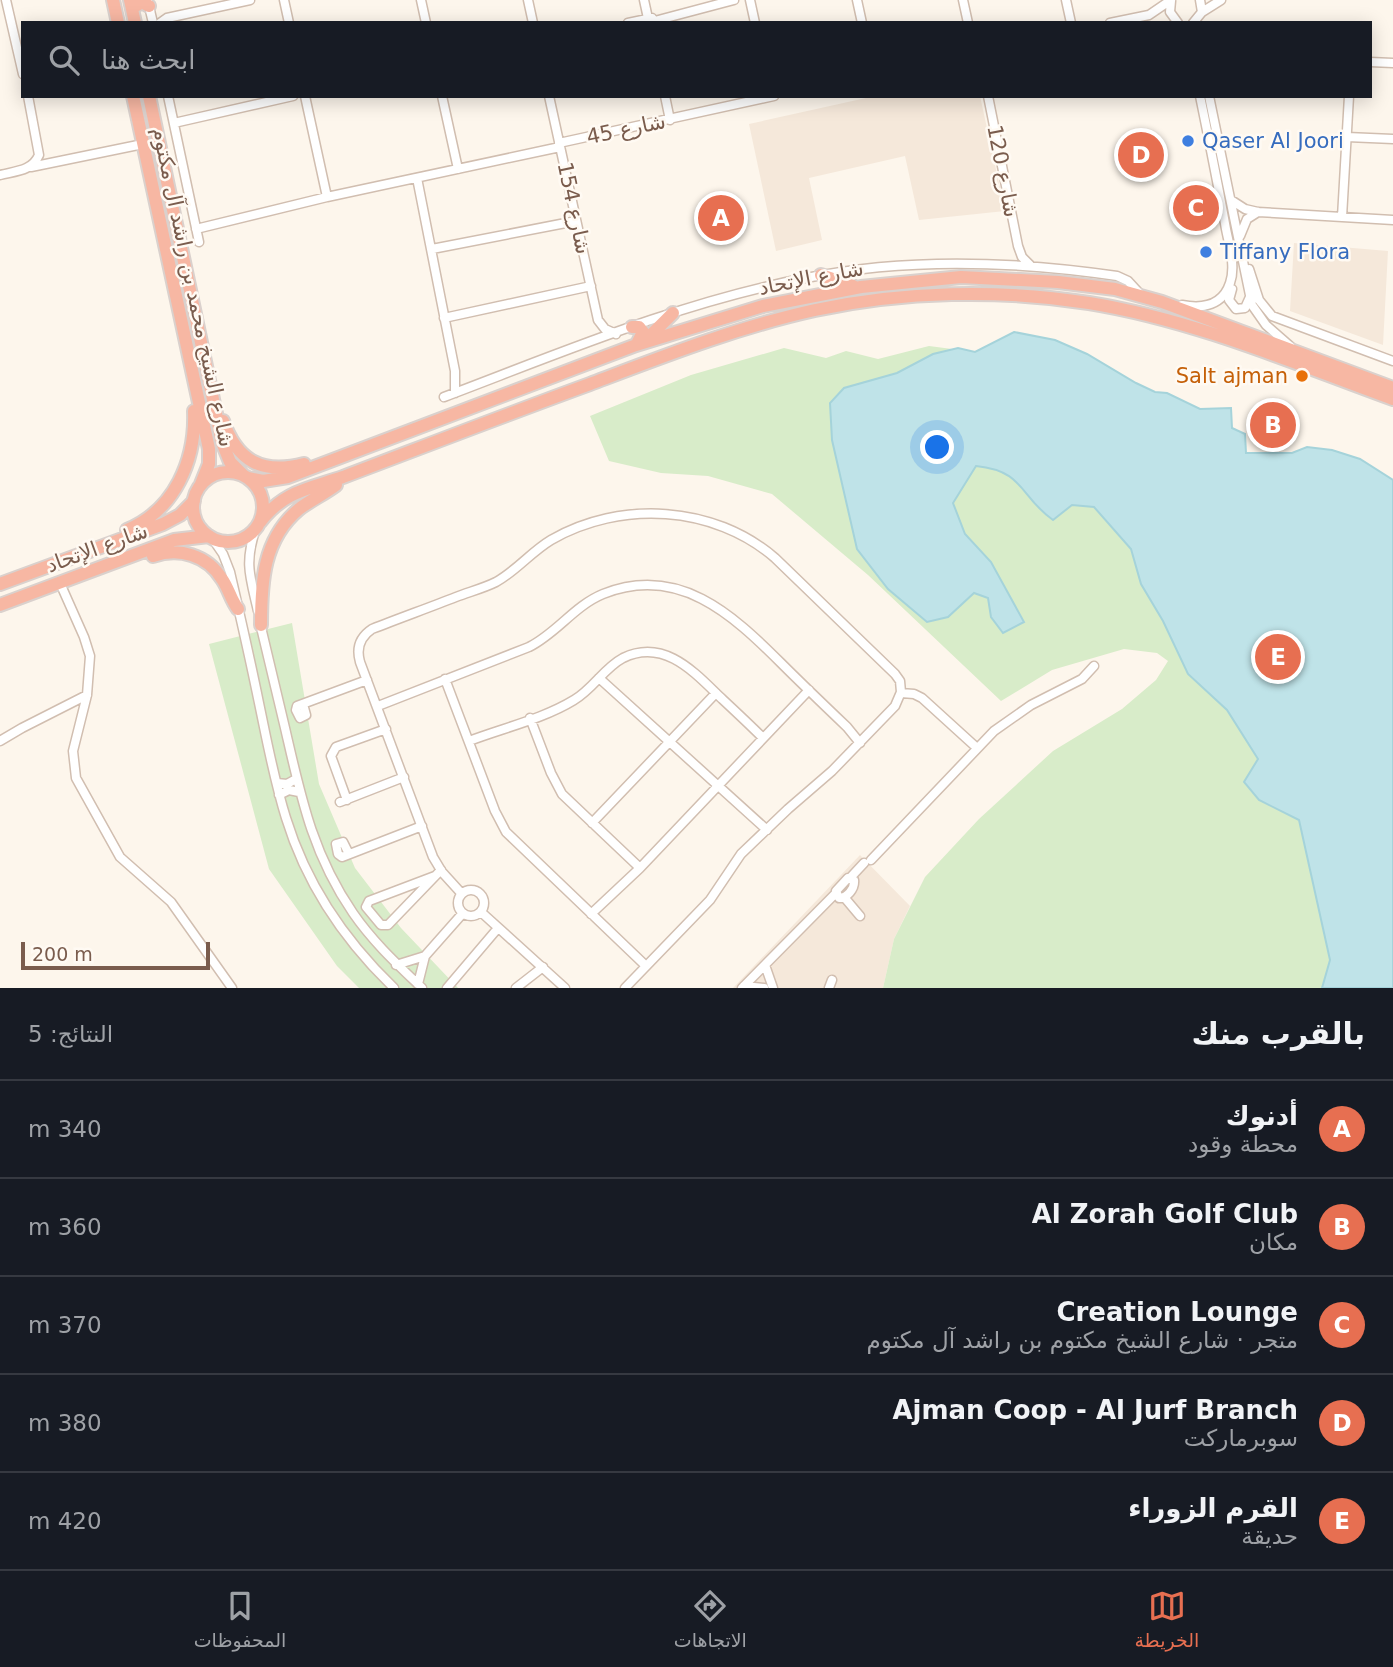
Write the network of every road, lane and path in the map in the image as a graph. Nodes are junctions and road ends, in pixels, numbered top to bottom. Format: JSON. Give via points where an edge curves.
{"nodes":[{"id":1,"x":6,"y":0,"type":"edge"},
{"id":2,"x":113,"y":0,"type":"edge"},
{"id":3,"x":250,"y":0,"type":"edge"},
{"id":4,"x":284,"y":0,"type":"edge"},
{"id":5,"x":421,"y":0,"type":"edge"},
{"id":6,"x":528,"y":0,"type":"edge"},
{"id":7,"x":644,"y":0,"type":"edge"},
{"id":8,"x":734,"y":0,"type":"edge"},
{"id":9,"x":750,"y":0,"type":"edge"},
{"id":10,"x":857,"y":0,"type":"edge"},
{"id":11,"x":963,"y":0,"type":"edge"},
{"id":12,"x":1066,"y":0,"type":"edge"},
{"id":13,"x":1171,"y":0,"type":"edge"},
{"id":14,"x":1200,"y":0,"type":"edge"},
{"id":15,"x":1221,"y":0,"type":"edge"},
{"id":16,"x":142,"y":4,"type":"edge"},
{"id":17,"x":1149,"y":15,"type":"junction"},
{"id":18,"x":1198,"y":19,"type":"edge"},
{"id":19,"x":163,"y":20,"type":"edge"},
{"id":20,"x":118,"y":21,"type":"edge"},
{"id":21,"x":136,"y":21,"type":"edge"},
{"id":22,"x":152,"y":21,"type":"edge"},
{"id":23,"x":289,"y":21,"type":"edge"},
{"id":24,"x":426,"y":21,"type":"edge"},
{"id":25,"x":533,"y":21,"type":"edge"},
{"id":26,"x":648,"y":21,"type":"edge"},
{"id":27,"x":755,"y":21,"type":"edge"},
{"id":28,"x":862,"y":21,"type":"edge"},
{"id":29,"x":968,"y":21,"type":"edge"},
{"id":30,"x":1071,"y":21,"type":"edge"},
{"id":31,"x":1120,"y":21,"type":"edge"},
{"id":32,"x":1176,"y":21,"type":"edge"},
{"id":33,"x":1372,"y":62,"type":"edge"},
{"id":34,"x":1393,"y":63,"type":"edge"},
{"id":35,"x":21,"y":67,"type":"edge"},
{"id":36,"x":21,"y":71,"type":"edge"},
{"id":37,"x":10,"y":72,"type":"dead end"},
{"id":38,"x":28,"y":98,"type":"edge"},
{"id":39,"x":133,"y":98,"type":"edge"},
{"id":40,"x":149,"y":98,"type":"edge"},
{"id":41,"x":168,"y":98,"type":"edge"},
{"id":42,"x":284,"y":98,"type":"edge"},
{"id":43,"x":305,"y":98,"type":"edge"},
{"id":44,"x":442,"y":98,"type":"edge"},
{"id":45,"x":549,"y":98,"type":"edge"},
{"id":46,"x":665,"y":98,"type":"edge"},
{"id":47,"x":764,"y":98,"type":"edge"},
{"id":48,"x":988,"y":98,"type":"edge"},
{"id":49,"x":1200,"y":98,"type":"edge"},
{"id":50,"x":1209,"y":98,"type":"edge"},
{"id":51,"x":1349,"y":98,"type":"edge"},
{"id":52,"x":670,"y":120,"type":"junction"},
{"id":53,"x":174,"y":123,"type":"junction"},
{"id":54,"x":1347,"y":137,"type":"junction"},
{"id":55,"x":1393,"y":139,"type":"edge"},
{"id":56,"x":143,"y":144,"type":"junction"},
{"id":57,"x":560,"y":145,"type":"junction"},
{"id":58,"x":31,"y":167,"type":"junction"},
{"id":59,"x":458,"y":169,"type":"junction"},
{"id":60,"x":0,"y":175,"type":"edge"},
{"id":61,"x":416,"y":178,"type":"junction"},
{"id":62,"x":327,"y":197,"type":"junction"},
{"id":63,"x":1231,"y":200,"type":"junction"},
{"id":64,"x":1258,"y":212,"type":"junction"},
{"id":65,"x":1342,"y":217,"type":"junction"},
{"id":66,"x":1393,"y":220,"type":"edge"},
{"id":67,"x":576,"y":221,"type":"junction"},
{"id":68,"x":196,"y":229,"type":"junction"},
{"id":69,"x":1239,"y":239,"type":"junction"},
{"id":70,"x":199,"y":243,"type":"dead end"},
{"id":71,"x":1018,"y":246,"type":"junction"},
{"id":72,"x":432,"y":248,"type":"junction"},
{"id":73,"x":1243,"y":260,"type":"junction"},
{"id":74,"x":1006,"y":264,"type":"junction"},
{"id":75,"x":1030,"y":265,"type":"junction"},
{"id":76,"x":821,"y":275,"type":"junction"},
{"id":77,"x":1231,"y":279,"type":"junction"},
{"id":78,"x":590,"y":286,"type":"junction"},
{"id":79,"x":860,"y":287,"type":"junction"},
{"id":80,"x":1250,"y":297,"type":"junction"},
{"id":81,"x":1144,"y":299,"type":"junction"},
{"id":82,"x":1162,"y":302,"type":"junction"},
{"id":83,"x":673,"y":313,"type":"junction"},
{"id":84,"x":444,"y":318,"type":"junction"},
{"id":85,"x":598,"y":320,"type":"junction"},
{"id":86,"x":632,"y":327,"type":"junction"},
{"id":87,"x":616,"y":334,"type":"junction"},
{"id":88,"x":591,"y":342,"type":"junction"},
{"id":89,"x":640,"y":343,"type":"junction"},
{"id":90,"x":1299,"y":353,"type":"junction"},
{"id":91,"x":1393,"y":361,"type":"edge"},
{"id":92,"x":455,"y":371,"type":"junction"},
{"id":93,"x":191,"y":372,"type":"junction"},
{"id":94,"x":470,"y":387,"type":"junction"},
{"id":95,"x":210,"y":388,"type":"junction"},
{"id":96,"x":1393,"y":388,"type":"edge"},
{"id":97,"x":455,"y":393,"type":"junction"},
{"id":98,"x":444,"y":397,"type":"dead end"},
{"id":99,"x":1393,"y":399,"type":"edge"},
{"id":100,"x":341,"y":458,"type":"junction"},
{"id":101,"x":245,"y":476,"type":"junction"},
{"id":102,"x":343,"y":477,"type":"junction"},
{"id":103,"x":201,"y":484,"type":"junction"},
{"id":104,"x":194,"y":500,"type":"junction"},
{"id":105,"x":258,"y":525,"type":"junction"},
{"id":106,"x":211,"y":537,"type":"junction"},
{"id":107,"x":109,"y":545,"type":"junction"},
{"id":108,"x":119,"y":560,"type":"junction"},
{"id":109,"x":60,"y":583,"type":"junction"},
{"id":110,"x":0,"y":584,"type":"edge"},
{"id":111,"x":0,"y":605,"type":"edge"},
{"id":112,"x":257,"y":606,"type":"junction"},
{"id":113,"x":238,"y":609,"type":"junction"},
{"id":114,"x":261,"y":625,"type":"junction"},
{"id":115,"x":1094,"y":666,"type":"dead end"},
{"id":116,"x":599,"y":678,"type":"junction"},
{"id":117,"x":445,"y":679,"type":"junction"},
{"id":118,"x":367,"y":680,"type":"junction"},
{"id":119,"x":809,"y":690,"type":"junction"},
{"id":120,"x":716,"y":693,"type":"junction"},
{"id":121,"x":901,"y":694,"type":"junction"},
{"id":122,"x":86,"y":695,"type":"junction"},
{"id":123,"x":303,"y":704,"type":"dead end"},
{"id":124,"x":378,"y":706,"type":"junction"},
{"id":125,"x":530,"y":718,"type":"junction"},
{"id":126,"x":386,"y":729,"type":"junction"},
{"id":127,"x":763,"y":738,"type":"junction"},
{"id":128,"x":0,"y":741,"type":"edge"},
{"id":129,"x":469,"y":741,"type":"junction"},
{"id":130,"x":669,"y":743,"type":"junction"},
{"id":131,"x":860,"y":743,"type":"junction"},
{"id":132,"x":977,"y":748,"type":"junction"},
{"id":133,"x":404,"y":777,"type":"junction"},
{"id":134,"x":296,"y":779,"type":"junction"},
{"id":135,"x":277,"y":783,"type":"junction"},
{"id":136,"x":719,"y":784,"type":"junction"},
{"id":137,"x":299,"y":792,"type":"junction"},
{"id":138,"x":279,"y":794,"type":"junction"},
{"id":139,"x":592,"y":823,"type":"junction"},
{"id":140,"x":422,"y":826,"type":"junction"},
{"id":141,"x":767,"y":830,"type":"junction"},
{"id":142,"x":349,"y":854,"type":"dead end"},
{"id":143,"x":639,"y":868,"type":"junction"},
{"id":144,"x":438,"y":873,"type":"junction"},
{"id":145,"x":461,"y":894,"type":"junction"},
{"id":146,"x":840,"y":895,"type":"junction"},
{"id":147,"x":481,"y":912,"type":"junction"},
{"id":148,"x":463,"y":913,"type":"junction"},
{"id":149,"x":591,"y":914,"type":"junction"},
{"id":150,"x":860,"y":916,"type":"dead end"},
{"id":151,"x":498,"y":928,"type":"junction"},
{"id":152,"x":425,"y":956,"type":"junction"},
{"id":153,"x":396,"y":965,"type":"junction"},
{"id":154,"x":765,"y":965,"type":"junction"},
{"id":155,"x":646,"y":966,"type":"junction"},
{"id":156,"x":543,"y":967,"type":"junction"},
{"id":157,"x":420,"y":986,"type":"edge"},
{"id":158,"x":450,"y":987,"type":"edge"},
{"id":159,"x":743,"y":987,"type":"edge"},
{"id":160,"x":232,"y":988,"type":"edge"},
{"id":161,"x":394,"y":988,"type":"edge"},
{"id":162,"x":516,"y":988,"type":"edge"},
{"id":163,"x":565,"y":988,"type":"edge"},
{"id":164,"x":625,"y":988,"type":"edge"},
{"id":165,"x":764,"y":988,"type":"edge"},
{"id":166,"x":773,"y":988,"type":"edge"}],
"edges":[{"from":1,"to":35,"type":"street"},
{"from":2,"to":20,"type":"highway"},
{"from":3,"to":19,"type":"street"},
{"from":4,"to":23,"type":"street"},
{"from":5,"to":24,"type":"street"},
{"from":6,"to":25,"type":"street"},
{"from":7,"to":26,"type":"street"},
{"from":8,"to":26,"type":"street"},
{"from":9,"to":27,"type":"street"},
{"from":10,"to":28,"type":"street"},
{"from":11,"to":29,"type":"street"},
{"from":12,"to":30,"type":"street"},
{"from":13,"to":17,"type":"street"},
{"from":13,"to":32,"type":"street","via":[[1170,12]]},
{"from":14,"to":18,"type":"street"},
{"from":15,"to":18,"type":"street"},
{"from":16,"to":19,"type":"street"},
{"from":16,"to":21,"type":"highway"},
{"from":16,"to":22,"type":"street"},
{"from":17,"to":31,"type":"street"},
{"from":17,"to":32,"type":"street"},
{"from":33,"to":34,"type":"street"},
{"from":36,"to":37,"type":"street"},
{"from":38,"to":58,"type":"street","via":[[39,150]]},
{"from":39,"to":56,"type":"highway","name":"شارع الشيخ محمد بن راشد آل مكتوم"},
{"from":40,"to":95,"type":"highway","name":"شارع الشيخ محمد بن راشد آل مكتوم"},
{"from":41,"to":53,"type":"street"},
{"from":42,"to":53,"type":"street"},
{"from":43,"to":62,"type":"street"},
{"from":44,"to":59,"type":"street"},
{"from":45,"to":57,"type":"street","name":"شارع 154"},
{"from":46,"to":52,"type":"street"},
{"from":47,"to":52,"type":"street","name":"شارع 45"},
{"from":48,"to":71,"type":"street","name":"شارع 120"},
{"from":49,"to":77,"type":"street"},
{"from":50,"to":63,"type":"street"},
{"from":51,"to":54,"type":"street"},
{"from":52,"to":57,"type":"street","name":"شارع 45"},
{"from":53,"to":68,"type":"street"},
{"from":54,"to":55,"type":"street"},
{"from":54,"to":65,"type":"street"},
{"from":56,"to":58,"type":"street"},
{"from":56,"to":93,"type":"highway","name":"شارع الشيخ محمد بن راشد آل مكتوم"},
{"from":57,"to":59,"type":"street","name":"شارع 45"},
{"from":57,"to":67,"type":"street","name":"شارع 154"},
{"from":58,"to":60,"type":"street"},
{"from":59,"to":61,"type":"street","name":"شارع 45"},
{"from":61,"to":62,"type":"street","name":"شارع 45"},
{"from":61,"to":72,"type":"street"},
{"from":62,"to":68,"type":"street","name":"شارع 45"},
{"from":63,"to":64,"type":"street"},
{"from":63,"to":69,"type":"street"},
{"from":64,"to":65,"type":"street"},
{"from":64,"to":69,"type":"street","via":[[1247,219]]},
{"from":65,"to":66,"type":"street"},
{"from":67,"to":72,"type":"street"},
{"from":67,"to":78,"type":"street","name":"شارع 154"},
{"from":68,"to":70,"type":"street"},
{"from":69,"to":73,"type":"street"},
{"from":71,"to":74,"type":"street","name":"شارع 120"},
{"from":71,"to":75,"type":"street","name":"شارع 120"},
{"from":72,"to":84,"type":"street"},
{"from":73,"to":80,"type":"street"},
{"from":73,"to":91,"type":"street","via":[[1262,306],[1272,316]]},
{"from":74,"to":75,"type":"street"},
{"from":74,"to":76,"type":"street","via":[[914,265]]},
{"from":75,"to":81,"type":"street","via":[[1120,277]]},
{"from":76,"to":79,"type":"highway"},
{"from":76,"to":83,"type":"street"},
{"from":77,"to":80,"type":"street","via":[[1232,306],[1245,308]]},
{"from":77,"to":82,"type":"street","via":[[1225,294],[1208,306]]},
{"from":78,"to":84,"type":"street"},
{"from":78,"to":85,"type":"street","name":"شارع 154"},
{"from":79,"to":81,"type":"highway","name":"شارع الإتحاد","via":[[997,278],[1115,289]]},
{"from":79,"to":89,"type":"highway","name":"شارع الإتحاد","via":[[763,306]]},
{"from":80,"to":90,"type":"street","via":[[1260,319]]},
{"from":81,"to":82,"type":"highway","name":"شارع الإتحاد"},
{"from":82,"to":90,"type":"highway","name":"شارع الإتحاد"},
{"from":83,"to":86,"type":"street"},
{"from":83,"to":89,"type":"highway"},
{"from":84,"to":92,"type":"street"},
{"from":85,"to":87,"type":"street","via":[[605,330]]},
{"from":85,"to":88,"type":"street"},
{"from":86,"to":87,"type":"street"},
{"from":86,"to":89,"type":"highway","via":[[643,332]]},
{"from":87,"to":88,"type":"street"},
{"from":88,"to":94,"type":"street"},
{"from":89,"to":100,"type":"highway","name":"شارع الإتحاد"},
{"from":90,"to":96,"type":"highway","name":"شارع الإتحاد"},
{"from":92,"to":94,"type":"street"},
{"from":92,"to":97,"type":"street"},
{"from":93,"to":103,"type":"highway","name":"شارع الشيخ محمد بن راشد آل مكتوم","via":[[210,456]]},
{"from":93,"to":107,"type":"highway","via":[[194,438],[177,488],[150,516],[116,535]]},
{"from":94,"to":97,"type":"street"},
{"from":95,"to":100,"type":"highway","via":[[235,446],[250,461],[282,469]]},
{"from":95,"to":101,"type":"highway","name":"شارع الشيخ محمد بن راشد آل مكتوم","via":[[225,453]]},
{"from":97,"to":98,"type":"street"},
{"from":99,"to":102,"type":"highway","name":"شارع الإتحاد","via":[[1211,334],[1120,309],[1017,296],[921,296],[813,311],[684,348]]},
{"from":100,"to":101,"type":"highway","name":"شارع الإتحاد","via":[[277,480]]},
{"from":101,"to":103,"type":"highway","via":[[225,472]]},
{"from":101,"to":105,"type":"highway","via":[[255,484],[263,502]]},
{"from":102,"to":105,"type":"highway","name":"شارع الإتحاد","via":[[282,499]]},
{"from":102,"to":114,"type":"highway","via":[[297,511],[272,544],[262,581]]},
{"from":103,"to":104,"type":"highway"},
{"from":104,"to":106,"type":"highway","via":[[196,521]]},
{"from":104,"to":107,"type":"highway","name":"شارع الإتحاد","via":[[169,522]]},
{"from":105,"to":106,"type":"highway","via":[[241,540]]},
{"from":105,"to":112,"type":"street","via":[[248,565]]},
{"from":106,"to":108,"type":"highway","name":"شارع الإتحاد","via":[[183,538]]},
{"from":106,"to":113,"type":"street","via":[[227,562]]},
{"from":107,"to":110,"type":"highway","name":"شارع الإتحاد"},
{"from":108,"to":109,"type":"highway","name":"شارع الإتحاد"},
{"from":108,"to":113,"type":"highway","via":[[134,563],[171,552],[200,558],[218,573]]},
{"from":109,"to":111,"type":"highway","name":"شارع الإتحاد"},
{"from":109,"to":122,"type":"street","via":[[89,651]]},
{"from":112,"to":113,"type":"street"},
{"from":112,"to":114,"type":"street"},
{"from":113,"to":135,"type":"street"},
{"from":114,"to":134,"type":"street"},
{"from":115,"to":132,"type":"street","via":[[1082,679],[1014,716]]},
{"from":116,"to":120,"type":"street","via":[[628,657],[660,653],[685,665]]},
{"from":116,"to":125,"type":"street","via":[[571,702]]},
{"from":116,"to":130,"type":"street"},
{"from":117,"to":119,"type":"street","via":[[537,644],[597,597],[647,585],[687,592],[719,608]]},
{"from":117,"to":124,"type":"street"},
{"from":117,"to":129,"type":"street"},
{"from":118,"to":121,"type":"street","via":[[358,649],[362,637],[372,629],[493,583],[541,545],[575,528],[653,513],[704,521],[764,548],[895,674]]},
{"from":118,"to":123,"type":"street"},
{"from":118,"to":124,"type":"street"},
{"from":119,"to":127,"type":"street"},
{"from":119,"to":131,"type":"street"},
{"from":120,"to":127,"type":"street"},
{"from":120,"to":130,"type":"street"},
{"from":121,"to":131,"type":"street"},
{"from":121,"to":132,"type":"street","via":[[922,698]]},
{"from":122,"to":128,"type":"street"},
{"from":122,"to":160,"type":"street","via":[[73,751],[80,786],[120,857],[171,902]]},
{"from":124,"to":126,"type":"street"},
{"from":125,"to":129,"type":"street"},
{"from":125,"to":139,"type":"street","via":[[556,784]]},
{"from":126,"to":133,"type":"street"},
{"from":126,"to":133,"type":"street","via":[[332,751],[343,801]]},
{"from":127,"to":136,"type":"street"},
{"from":129,"to":149,"type":"street","via":[[506,832]]},
{"from":130,"to":136,"type":"street"},
{"from":130,"to":139,"type":"street"},
{"from":131,"to":141,"type":"street"},
{"from":132,"to":146,"type":"street","via":[[850,878],[854,885]]},
{"from":133,"to":140,"type":"street"},
{"from":134,"to":135,"type":"street"},
{"from":134,"to":137,"type":"street"},
{"from":135,"to":138,"type":"street"},
{"from":136,"to":141,"type":"street"},
{"from":136,"to":143,"type":"street"},
{"from":137,"to":138,"type":"street"},
{"from":137,"to":153,"type":"street","via":[[314,840],[338,890]]},
{"from":138,"to":161,"type":"street","via":[[295,845],[320,895],[351,942]]},
{"from":139,"to":143,"type":"street"},
{"from":140,"to":142,"type":"street"},
{"from":140,"to":144,"type":"street"},
{"from":141,"to":155,"type":"street","via":[[741,854],[710,900]]},
{"from":143,"to":149,"type":"street"},
{"from":144,"to":144,"type":"street","via":[[386,926],[366,907],[369,901]]},
{"from":144,"to":145,"type":"street"},
{"from":145,"to":147,"type":"street","via":[[467,890],[480,893],[485,906]]},
{"from":145,"to":148,"type":"street","via":[[458,900]]},
{"from":146,"to":150,"type":"street"},
{"from":146,"to":154,"type":"street"},
{"from":147,"to":148,"type":"street","via":[[476,916]]},
{"from":147,"to":151,"type":"street"},
{"from":148,"to":152,"type":"street"},
{"from":149,"to":155,"type":"street"},
{"from":151,"to":156,"type":"street"},
{"from":151,"to":158,"type":"street"},
{"from":152,"to":153,"type":"street"},
{"from":152,"to":157,"type":"street"},
{"from":153,"to":157,"type":"street"},
{"from":154,"to":159,"type":"street"},
{"from":154,"to":166,"type":"street"},
{"from":155,"to":164,"type":"street"},
{"from":156,"to":162,"type":"street"},
{"from":156,"to":163,"type":"street"},
{"from":159,"to":165,"type":"street"}]}
